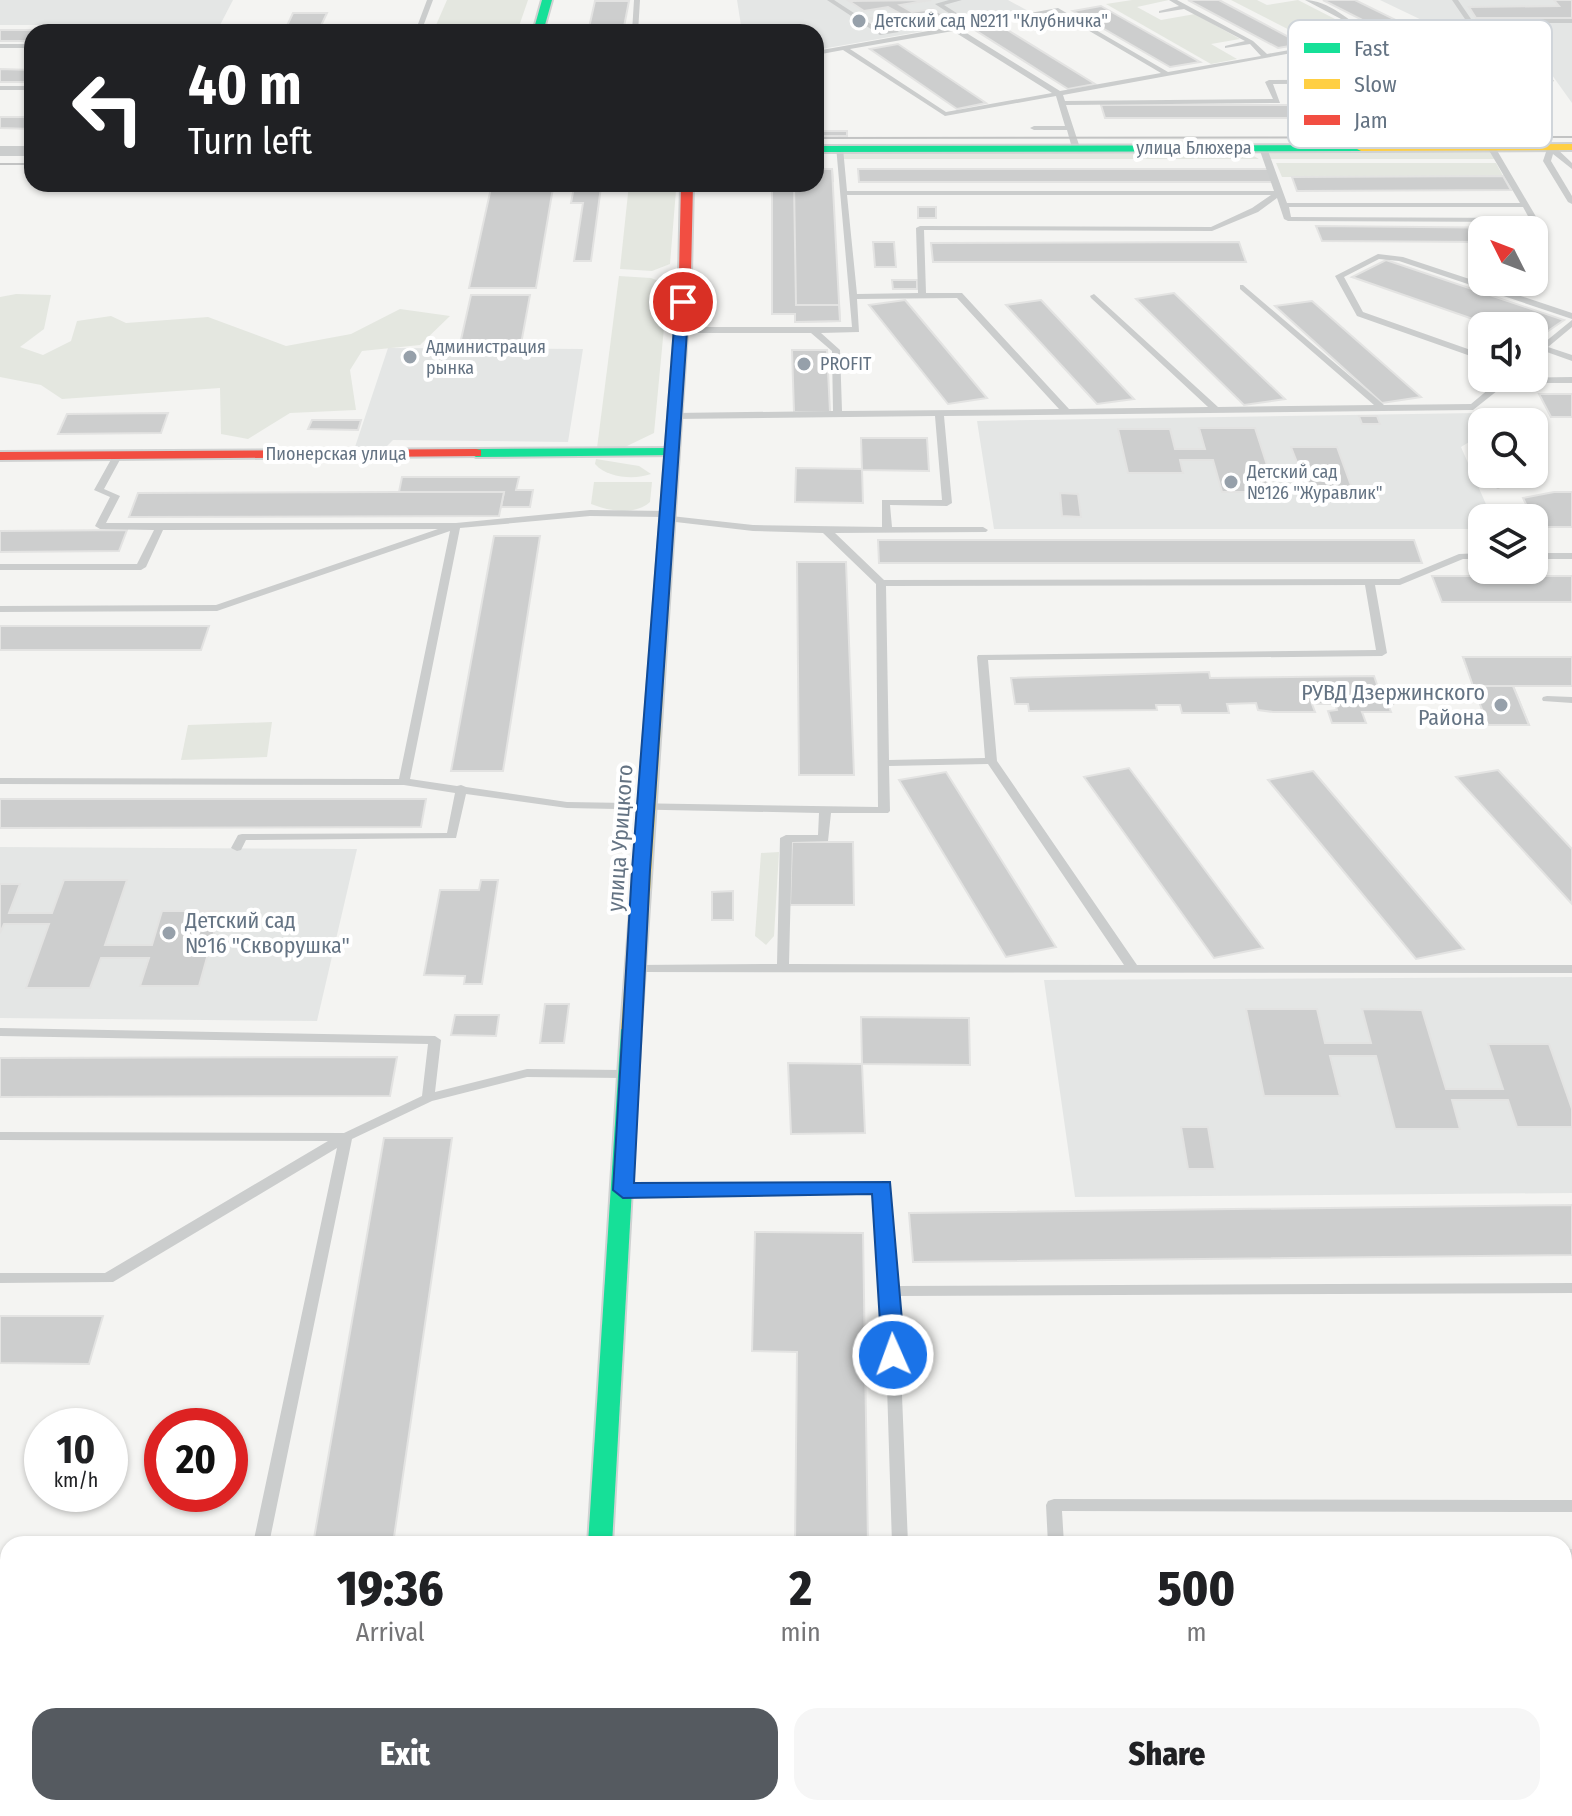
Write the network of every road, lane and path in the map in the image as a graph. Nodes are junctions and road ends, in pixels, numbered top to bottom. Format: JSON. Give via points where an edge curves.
{"nodes":[{"id":1,"x":430,"y":0,"type":"edge"},
{"id":2,"x":547,"y":0,"type":"edge"},
{"id":3,"x":637,"y":0,"type":"edge"},
{"id":4,"x":830,"y":0,"type":"edge"},
{"id":5,"x":959,"y":0,"type":"edge"},
{"id":6,"x":1172,"y":0,"type":"edge"},
{"id":7,"x":1308,"y":0,"type":"edge"},
{"id":8,"x":1455,"y":0,"type":"edge"},
{"id":9,"x":1186,"y":7,"type":"junction"},
{"id":10,"x":1161,"y":12,"type":"dead end"},
{"id":11,"x":1348,"y":20,"type":"edge"},
{"id":12,"x":1468,"y":20,"type":"edge"},
{"id":13,"x":421,"y":24,"type":"edge"},
{"id":14,"x":540,"y":24,"type":"edge"},
{"id":15,"x":636,"y":24,"type":"edge"},
{"id":16,"x":953,"y":28,"type":"junction"},
{"id":17,"x":1251,"y":42,"type":"junction"},
{"id":18,"x":0,"y":46,"type":"edge"},
{"id":19,"x":24,"y":46,"type":"edge"},
{"id":20,"x":1227,"y":47,"type":"dead end"},
{"id":21,"x":844,"y":48,"type":"junction"},
{"id":22,"x":824,"y":52,"type":"edge"},
{"id":23,"x":1288,"y":52,"type":"edge"},
{"id":24,"x":1265,"y":56,"type":"junction"},
{"id":25,"x":1167,"y":74,"type":"junction"},
{"id":26,"x":1288,"y":82,"type":"edge"},
{"id":27,"x":0,"y":88,"type":"edge"},
{"id":28,"x":24,"y":88,"type":"edge"},
{"id":29,"x":1059,"y":94,"type":"junction"},
{"id":30,"x":1061,"y":103,"type":"junction"},
{"id":31,"x":1034,"y":128,"type":"dead end"},
{"id":32,"x":1071,"y":128,"type":"junction"},
{"id":33,"x":1572,"y":147,"type":"edge"},
{"id":34,"x":839,"y":148,"type":"junction"},
{"id":35,"x":1076,"y":148,"type":"junction"},
{"id":36,"x":1263,"y":148,"type":"junction"},
{"id":37,"x":1288,"y":148,"type":"edge"},
{"id":38,"x":1492,"y":148,"type":"edge"},
{"id":39,"x":1551,"y":148,"type":"joint"},
{"id":40,"x":1552,"y":148,"type":"edge"},
{"id":41,"x":824,"y":149,"type":"edge"},
{"id":42,"x":0,"y":151,"type":"edge"},
{"id":43,"x":24,"y":151,"type":"edge"},
{"id":44,"x":1572,"y":167,"type":"edge"},
{"id":45,"x":687,"y":192,"type":"edge"},
{"id":46,"x":845,"y":193,"type":"junction"},
{"id":47,"x":1279,"y":193,"type":"junction"},
{"id":48,"x":1572,"y":202,"type":"edge"},
{"id":49,"x":1284,"y":205,"type":"junction"},
{"id":50,"x":1525,"y":205,"type":"junction"},
{"id":51,"x":1243,"y":287,"type":"dead end"},
{"id":52,"x":922,"y":296,"type":"junction"},
{"id":53,"x":1094,"y":296,"type":"dead end"},
{"id":54,"x":854,"y":297,"type":"junction"},
{"id":55,"x":1572,"y":316,"type":"edge"},
{"id":56,"x":1572,"y":323,"type":"edge"},
{"id":57,"x":681,"y":330,"type":"junction"},
{"id":58,"x":813,"y":330,"type":"junction"},
{"id":59,"x":1548,"y":343,"type":"edge"},
{"id":60,"x":1468,"y":352,"type":"edge"},
{"id":61,"x":1548,"y":354,"type":"edge"},
{"id":62,"x":1572,"y":358,"type":"edge"},
{"id":63,"x":1548,"y":380,"type":"edge"},
{"id":64,"x":1572,"y":380,"type":"edge"},
{"id":65,"x":1491,"y":392,"type":"edge"},
{"id":66,"x":1381,"y":407,"type":"junction"},
{"id":67,"x":1216,"y":410,"type":"junction"},
{"id":68,"x":1067,"y":412,"type":"junction"},
{"id":69,"x":939,"y":413,"type":"junction"},
{"id":70,"x":838,"y":414,"type":"junction"},
{"id":71,"x":674,"y":416,"type":"junction"},
{"id":72,"x":672,"y":452,"type":"junction"},
{"id":73,"x":0,"y":456,"type":"edge"},
{"id":74,"x":117,"y":456,"type":"junction"},
{"id":75,"x":667,"y":516,"type":"junction"},
{"id":76,"x":456,"y":526,"type":"junction"},
{"id":77,"x":160,"y":527,"type":"junction"},
{"id":78,"x":826,"y":530,"type":"junction"},
{"id":79,"x":887,"y":530,"type":"junction"},
{"id":80,"x":983,"y":530,"type":"dead end"},
{"id":81,"x":1468,"y":556,"type":"edge"},
{"id":82,"x":1548,"y":556,"type":"edge"},
{"id":83,"x":1572,"y":556,"type":"edge"},
{"id":84,"x":0,"y":567,"type":"edge"},
{"id":85,"x":1369,"y":582,"type":"junction"},
{"id":86,"x":881,"y":583,"type":"junction"},
{"id":87,"x":0,"y":609,"type":"edge"},
{"id":88,"x":1547,"y":699,"type":"dead end"},
{"id":89,"x":1572,"y":700,"type":"edge"},
{"id":90,"x":991,"y":761,"type":"junction"},
{"id":91,"x":883,"y":763,"type":"junction"},
{"id":92,"x":0,"y":781,"type":"edge"},
{"id":93,"x":404,"y":782,"type":"junction"},
{"id":94,"x":461,"y":788,"type":"junction"},
{"id":95,"x":646,"y":809,"type":"junction"},
{"id":96,"x":825,"y":810,"type":"junction"},
{"id":97,"x":237,"y":848,"type":"dead end"},
{"id":98,"x":635,"y":968,"type":"junction"},
{"id":99,"x":783,"y":969,"type":"junction"},
{"id":100,"x":1572,"y":969,"type":"edge"},
{"id":101,"x":1134,"y":970,"type":"junction"},
{"id":102,"x":0,"y":1032,"type":"edge"},
{"id":103,"x":629,"y":1074,"type":"junction"},
{"id":104,"x":428,"y":1098,"type":"junction"},
{"id":105,"x":0,"y":1136,"type":"edge"},
{"id":106,"x":346,"y":1137,"type":"junction"},
{"id":107,"x":623,"y":1190,"type":"junction"},
{"id":108,"x":0,"y":1278,"type":"edge"},
{"id":109,"x":1572,"y":1288,"type":"edge"},
{"id":110,"x":891,"y":1291,"type":"junction"},
{"id":111,"x":1572,"y":1506,"type":"edge"},
{"id":112,"x":263,"y":1536,"type":"edge"},
{"id":113,"x":601,"y":1536,"type":"edge"},
{"id":114,"x":900,"y":1536,"type":"edge"},
{"id":115,"x":1056,"y":1536,"type":"edge"}],
"edges":[{"from":1,"to":13,"type":"lane"},
{"from":2,"to":14,"type":"street"},
{"from":3,"to":15,"type":"lane"},
{"from":4,"to":5,"type":"lane","via":[[882,34],[964,20],[938,4]]},
{"from":6,"to":9,"type":"lane"},
{"from":7,"to":11,"type":"lane"},
{"from":8,"to":12,"type":"lane"},
{"from":9,"to":10,"type":"lane"},
{"from":9,"to":17,"type":"lane"},
{"from":16,"to":21,"type":"lane"},
{"from":16,"to":25,"type":"lane","via":[[1058,10]]},
{"from":16,"to":29,"type":"lane"},
{"from":17,"to":20,"type":"lane"},
{"from":17,"to":24,"type":"lane"},
{"from":18,"to":19,"type":"lane"},
{"from":21,"to":22,"type":"lane"},
{"from":21,"to":29,"type":"lane","via":[[945,114]]},
{"from":23,"to":24,"type":"lane"},
{"from":24,"to":25,"type":"lane"},
{"from":25,"to":29,"type":"lane"},
{"from":26,"to":30,"type":"lane","via":[[1269,82],[1277,101]]},
{"from":27,"to":28,"type":"lane"},
{"from":29,"to":30,"type":"lane"},
{"from":30,"to":32,"type":"lane"},
{"from":31,"to":32,"type":"lane"},
{"from":32,"to":35,"type":"lane"},
{"from":33,"to":40,"type":"street","name":"улица Блюхера"},
{"from":34,"to":35,"type":"street","name":"улица Блюхера"},
{"from":34,"to":41,"type":"street","name":"улица Блюхера"},
{"from":34,"to":46,"type":"lane"},
{"from":35,"to":36,"type":"street","name":"улица Блюхера"},
{"from":36,"to":37,"type":"street","name":"улица Блюхера"},
{"from":36,"to":47,"type":"lane"},
{"from":38,"to":50,"type":"lane"},
{"from":39,"to":44,"type":"lane"},
{"from":39,"to":48,"type":"lane","via":[[1547,161]]},
{"from":42,"to":43,"type":"street"},
{"from":45,"to":57,"type":"street","name":"улица Урицкого"},
{"from":46,"to":47,"type":"lane"},
{"from":46,"to":54,"type":"lane"},
{"from":47,"to":49,"type":"lane"},
{"from":47,"to":52,"type":"lane","via":[[1212,229],[920,228]]},
{"from":49,"to":50,"type":"lane"},
{"from":49,"to":50,"type":"lane","via":[[1288,219],[1534,220]]},
{"from":51,"to":66,"type":"lane"},
{"from":52,"to":54,"type":"lane"},
{"from":52,"to":68,"type":"lane","via":[[959,295]]},
{"from":53,"to":67,"type":"lane"},
{"from":54,"to":58,"type":"lane","via":[[856,330]]},
{"from":55,"to":60,"type":"lane","via":[[1400,259],[1378,256],[1339,276],[1360,314]]},
{"from":56,"to":59,"type":"lane"},
{"from":57,"to":58,"type":"lane"},
{"from":57,"to":71,"type":"street","name":"улица Урицкого"},
{"from":58,"to":70,"type":"lane","via":[[836,350]]},
{"from":61,"to":62,"type":"lane"},
{"from":63,"to":64,"type":"lane"},
{"from":65,"to":66,"type":"lane","via":[[1473,407]]},
{"from":66,"to":67,"type":"lane"},
{"from":67,"to":68,"type":"lane"},
{"from":68,"to":69,"type":"lane"},
{"from":69,"to":70,"type":"lane"},
{"from":69,"to":79,"type":"lane","via":[[947,503],[885,502]]},
{"from":70,"to":71,"type":"lane"},
{"from":71,"to":72,"type":"street","name":"улица Урицкого"},
{"from":72,"to":74,"type":"street","name":"Пионерская улица","via":[[390,447]]},
{"from":72,"to":75,"type":"street","name":"улица Урицкого"},
{"from":73,"to":74,"type":"street","name":"Пионерская улица"},
{"from":74,"to":77,"type":"lane","via":[[99,490],[115,496],[100,526]]},
{"from":75,"to":76,"type":"lane","via":[[590,513]]},
{"from":75,"to":78,"type":"lane","via":[[753,528]]},
{"from":75,"to":95,"type":"street","name":"улица Урицкого"},
{"from":76,"to":77,"type":"lane"},
{"from":76,"to":87,"type":"lane","via":[[217,608]]},
{"from":76,"to":93,"type":"lane"},
{"from":77,"to":84,"type":"lane","via":[[141,567]]},
{"from":78,"to":79,"type":"lane"},
{"from":78,"to":86,"type":"lane"},
{"from":79,"to":80,"type":"lane"},
{"from":81,"to":85,"type":"lane","via":[[1400,582]]},
{"from":82,"to":83,"type":"lane"},
{"from":85,"to":86,"type":"lane"},
{"from":85,"to":90,"type":"lane","via":[[1382,653],[982,657]]},
{"from":86,"to":91,"type":"lane"},
{"from":88,"to":89,"type":"lane"},
{"from":90,"to":91,"type":"lane"},
{"from":90,"to":101,"type":"lane"},
{"from":91,"to":96,"type":"lane","via":[[884,811]]},
{"from":92,"to":93,"type":"lane"},
{"from":93,"to":94,"type":"lane"},
{"from":94,"to":95,"type":"lane","via":[[567,805]]},
{"from":94,"to":97,"type":"lane","via":[[452,836],[242,837]]},
{"from":95,"to":96,"type":"lane"},
{"from":95,"to":98,"type":"street","name":"улица Урицкого"},
{"from":96,"to":99,"type":"lane","via":[[824,839],[786,838]]},
{"from":98,"to":99,"type":"lane"},
{"from":98,"to":103,"type":"street","name":"улица Урицкого"},
{"from":99,"to":101,"type":"lane"},
{"from":100,"to":101,"type":"lane"},
{"from":102,"to":104,"type":"lane","via":[[435,1040]]},
{"from":103,"to":104,"type":"lane","via":[[527,1073]]},
{"from":103,"to":107,"type":"street","name":"улица Урицкого"},
{"from":104,"to":106,"type":"lane"},
{"from":105,"to":106,"type":"lane"},
{"from":106,"to":108,"type":"lane","via":[[108,1278]]},
{"from":106,"to":112,"type":"lane"},
{"from":107,"to":110,"type":"lane","via":[[882,1187]]},
{"from":107,"to":113,"type":"street","name":"улица Урицкого"},
{"from":109,"to":110,"type":"lane"},
{"from":110,"to":114,"type":"lane"},
{"from":111,"to":115,"type":"lane","via":[[1054,1505]]}]}
